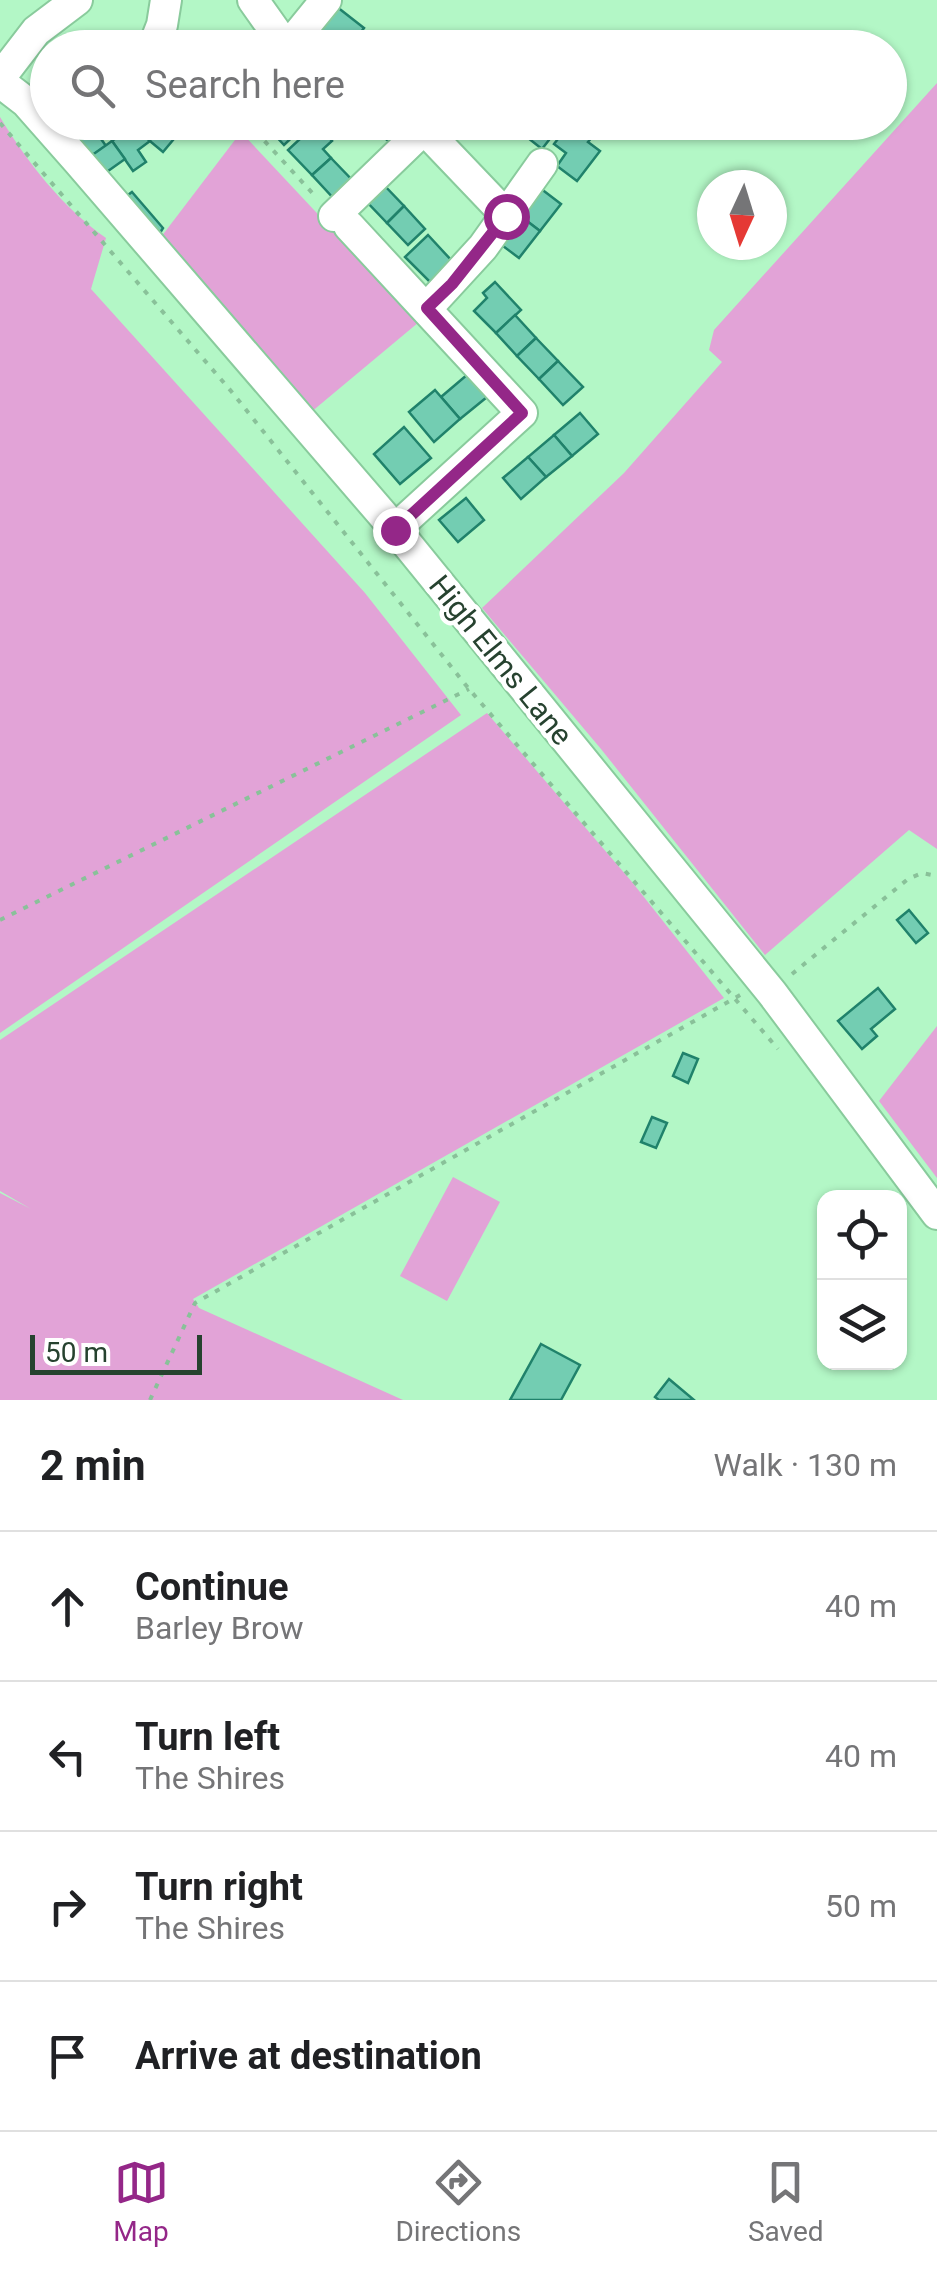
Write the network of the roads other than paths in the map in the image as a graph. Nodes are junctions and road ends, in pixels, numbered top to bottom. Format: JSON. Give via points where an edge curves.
{"nodes":[{"id":1,"x":77,"y":0,"type":"edge"},
{"id":2,"x":166,"y":0,"type":"edge"},
{"id":3,"x":253,"y":0,"type":"edge"},
{"id":4,"x":326,"y":0,"type":"edge"},
{"id":5,"x":37,"y":30,"type":"edge"},
{"id":6,"x":160,"y":30,"type":"edge"},
{"id":7,"x":274,"y":30,"type":"edge"},
{"id":8,"x":302,"y":30,"type":"edge"},
{"id":9,"x":30,"y":39,"type":"edge"},
{"id":10,"x":0,"y":80,"type":"edge"},
{"id":11,"x":30,"y":107,"type":"edge"},
{"id":12,"x":60,"y":140,"type":"edge"},
{"id":13,"x":414,"y":140,"type":"edge"},
{"id":14,"x":434,"y":140,"type":"edge"},
{"id":15,"x":542,"y":164,"type":"dead end"},
{"id":16,"x":506,"y":216,"type":"junction"},
{"id":17,"x":427,"y":308,"type":"junction"},
{"id":18,"x":395,"y":530,"type":"junction"},
{"id":19,"x":937,"y":1214,"type":"edge"}],
"edges":[{"from":1,"to":5,"type":"street"},
{"from":2,"to":6,"type":"street"},
{"from":3,"to":7,"type":"street"},
{"from":4,"to":8,"type":"street"},
{"from":9,"to":10,"type":"street"},
{"from":10,"to":11,"type":"street","name":"High Elms Lane"},
{"from":12,"to":18,"type":"street","name":"High Elms Lane"},
{"from":13,"to":17,"type":"street","via":[[342,221]]},
{"from":14,"to":16,"type":"street"},
{"from":15,"to":16,"type":"street"},
{"from":16,"to":17,"type":"street"},
{"from":17,"to":18,"type":"street","via":[[522,413]]},
{"from":18,"to":19,"type":"street","name":"High Elms Lane","via":[[760,978]]}]}
